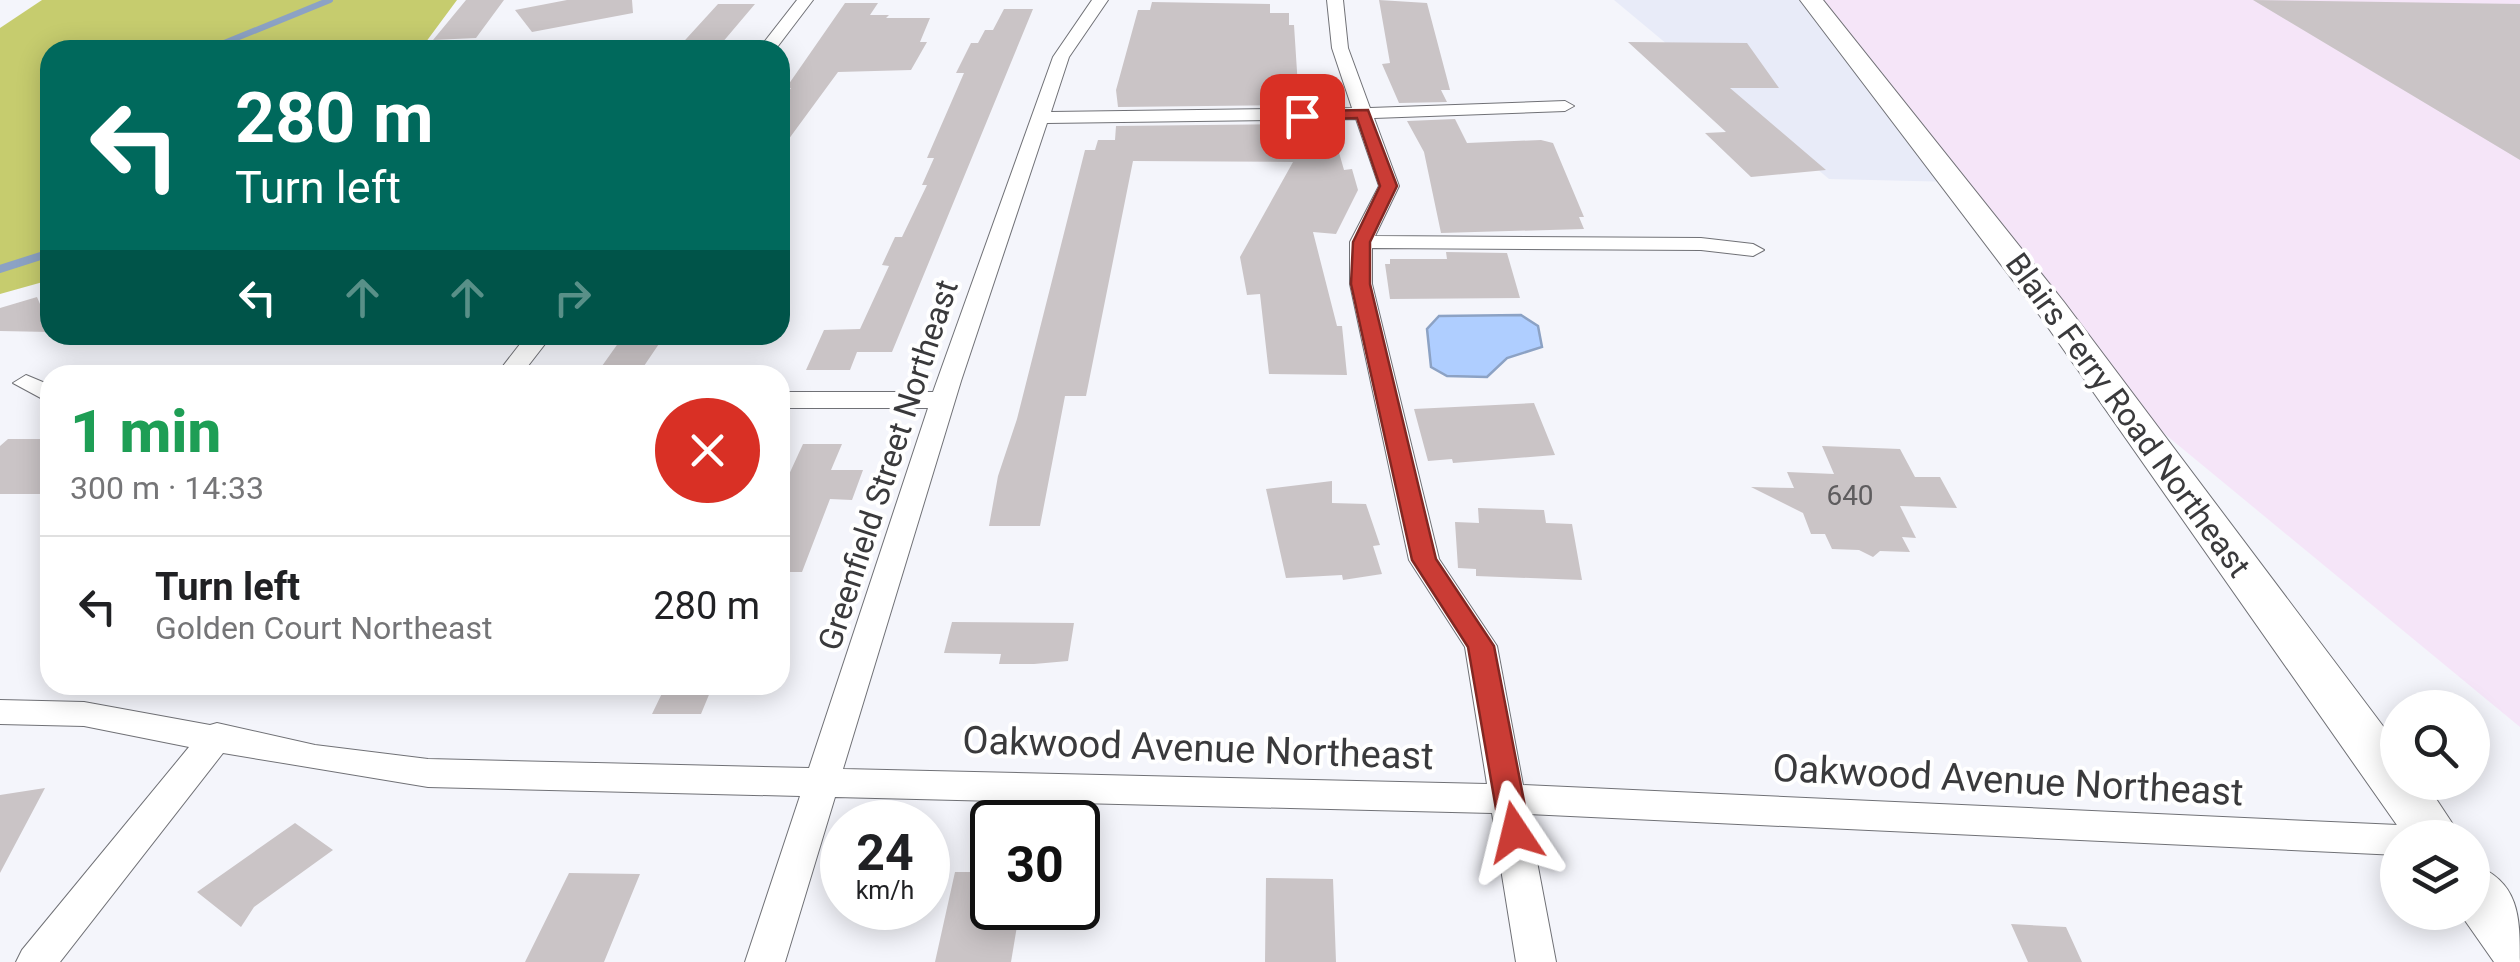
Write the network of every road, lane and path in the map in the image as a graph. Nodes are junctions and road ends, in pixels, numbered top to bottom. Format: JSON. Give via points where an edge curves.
{"nodes":[{"id":1,"x":805,"y":0,"type":"edge"},
{"id":2,"x":1100,"y":0,"type":"edge"},
{"id":3,"x":1335,"y":0,"type":"edge"},
{"id":4,"x":1811,"y":0,"type":"edge"},
{"id":5,"x":774,"y":40,"type":"edge"},
{"id":6,"x":1565,"y":106,"type":"dead end"},
{"id":7,"x":1363,"y":114,"type":"junction"},
{"id":8,"x":1041,"y":118,"type":"junction"},
{"id":9,"x":1362,"y":242,"type":"junction"},
{"id":10,"x":1753,"y":250,"type":"dead end"},
{"id":11,"x":532,"y":345,"type":"edge"},
{"id":12,"x":516,"y":365,"type":"edge"},
{"id":13,"x":26,"y":383,"type":"dead end"},
{"id":14,"x":40,"y":389,"type":"edge"},
{"id":15,"x":790,"y":400,"type":"edge"},
{"id":16,"x":942,"y":400,"type":"junction"},
{"id":17,"x":0,"y":712,"type":"edge"},
{"id":18,"x":217,"y":736,"type":"junction"},
{"id":19,"x":824,"y":781,"type":"junction"},
{"id":20,"x":1509,"y":799,"type":"junction"},
{"id":21,"x":2423,"y":820,"type":"edge"},
{"id":22,"x":2380,"y":839,"type":"edge"},
{"id":23,"x":2490,"y":911,"type":"edge"},
{"id":24,"x":2520,"y":952,"type":"edge"},
{"id":25,"x":36,"y":962,"type":"edge"},
{"id":26,"x":765,"y":962,"type":"edge"},
{"id":27,"x":1536,"y":962,"type":"edge"}],
"edges":[{"from":1,"to":5,"type":"street"},
{"from":2,"to":8,"type":"street","name":"Greenfield Street Northeast","via":[[1061,57]]},
{"from":3,"to":7,"type":"street","via":[[1340,48]]},
{"from":4,"to":21,"type":"main road","name":"Blairs Ferry Road Northeast","via":[[2091,360]]},
{"from":6,"to":7,"type":"street"},
{"from":7,"to":8,"type":"street"},
{"from":7,"to":9,"type":"street","via":[[1388,186]]},
{"from":8,"to":16,"type":"street","name":"Greenfield Street Northeast"},
{"from":9,"to":10,"type":"street"},
{"from":9,"to":20,"type":"street","via":[[1361,284],[1424,560],[1481,646]]},
{"from":11,"to":12,"type":"street"},
{"from":13,"to":14,"type":"street"},
{"from":15,"to":16,"type":"street"},
{"from":16,"to":19,"type":"street","name":"Greenfield Street Northeast"},
{"from":17,"to":18,"type":"street","name":"Oakwood Avenue Northeast","via":[[84,714]]},
{"from":18,"to":19,"type":"street","name":"Oakwood Avenue Northeast","via":[[428,773]]},
{"from":18,"to":25,"type":"street"},
{"from":19,"to":20,"type":"street","name":"Oakwood Avenue Northeast"},
{"from":19,"to":26,"type":"street","name":"Greenfield Street Northeast"},
{"from":20,"to":22,"type":"street","name":"Oakwood Avenue Northeast"},
{"from":20,"to":27,"type":"street"},
{"from":23,"to":24,"type":"main road"}]}
